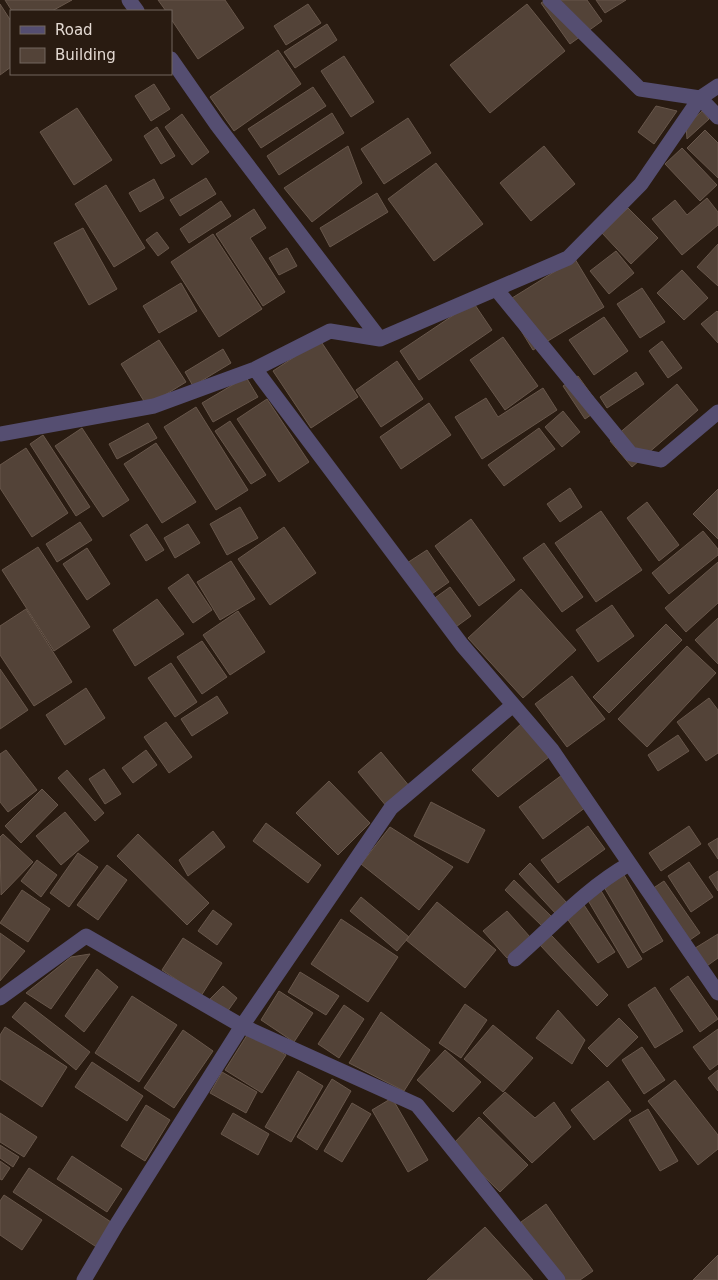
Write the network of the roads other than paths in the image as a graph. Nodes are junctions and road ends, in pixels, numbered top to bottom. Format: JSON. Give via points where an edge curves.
{"nodes":[{"id":1,"x":550,"y":0,"type":"edge"},
{"id":2,"x":172,"y":61,"type":"edge"},
{"id":3,"x":718,"y":86,"type":"edge"},
{"id":4,"x":700,"y":98,"type":"junction"},
{"id":5,"x":718,"y":117,"type":"edge"},
{"id":6,"x":496,"y":289,"type":"junction"},
{"id":7,"x":380,"y":338,"type":"junction"},
{"id":8,"x":255,"y":370,"type":"junction"},
{"id":9,"x":718,"y":412,"type":"edge"},
{"id":10,"x":0,"y":434,"type":"edge"},
{"id":11,"x":513,"y":704,"type":"junction"},
{"id":12,"x":629,"y":864,"type":"junction"},
{"id":13,"x":514,"y":959,"type":"dead end"},
{"id":14,"x":718,"y":993,"type":"edge"},
{"id":15,"x":0,"y":998,"type":"edge"},
{"id":16,"x":242,"y":1026,"type":"junction"},
{"id":17,"x":84,"y":1280,"type":"edge"},
{"id":18,"x":558,"y":1280,"type":"edge"}],
"edges":[{"from":1,"to":4,"type":"street","via":[[640,89]]},
{"from":2,"to":7,"type":"street"},
{"from":3,"to":4,"type":"street"},
{"from":4,"to":5,"type":"street"},
{"from":4,"to":6,"type":"street","via":[[641,184],[568,258]]},
{"from":6,"to":7,"type":"street"},
{"from":6,"to":9,"type":"street","via":[[631,454],[661,460]]},
{"from":7,"to":8,"type":"street","via":[[330,331]]},
{"from":8,"to":10,"type":"street","via":[[154,406]]},
{"from":8,"to":11,"type":"street","via":[[462,645]]},
{"from":11,"to":12,"type":"street","via":[[552,750]]},
{"from":11,"to":16,"type":"street","via":[[391,808]]},
{"from":12,"to":13,"type":"street","via":[[574,904]]},
{"from":12,"to":14,"type":"street"},
{"from":15,"to":16,"type":"street","via":[[86,936]]},
{"from":16,"to":17,"type":"street"},
{"from":16,"to":18,"type":"street","via":[[417,1105]]}]}
